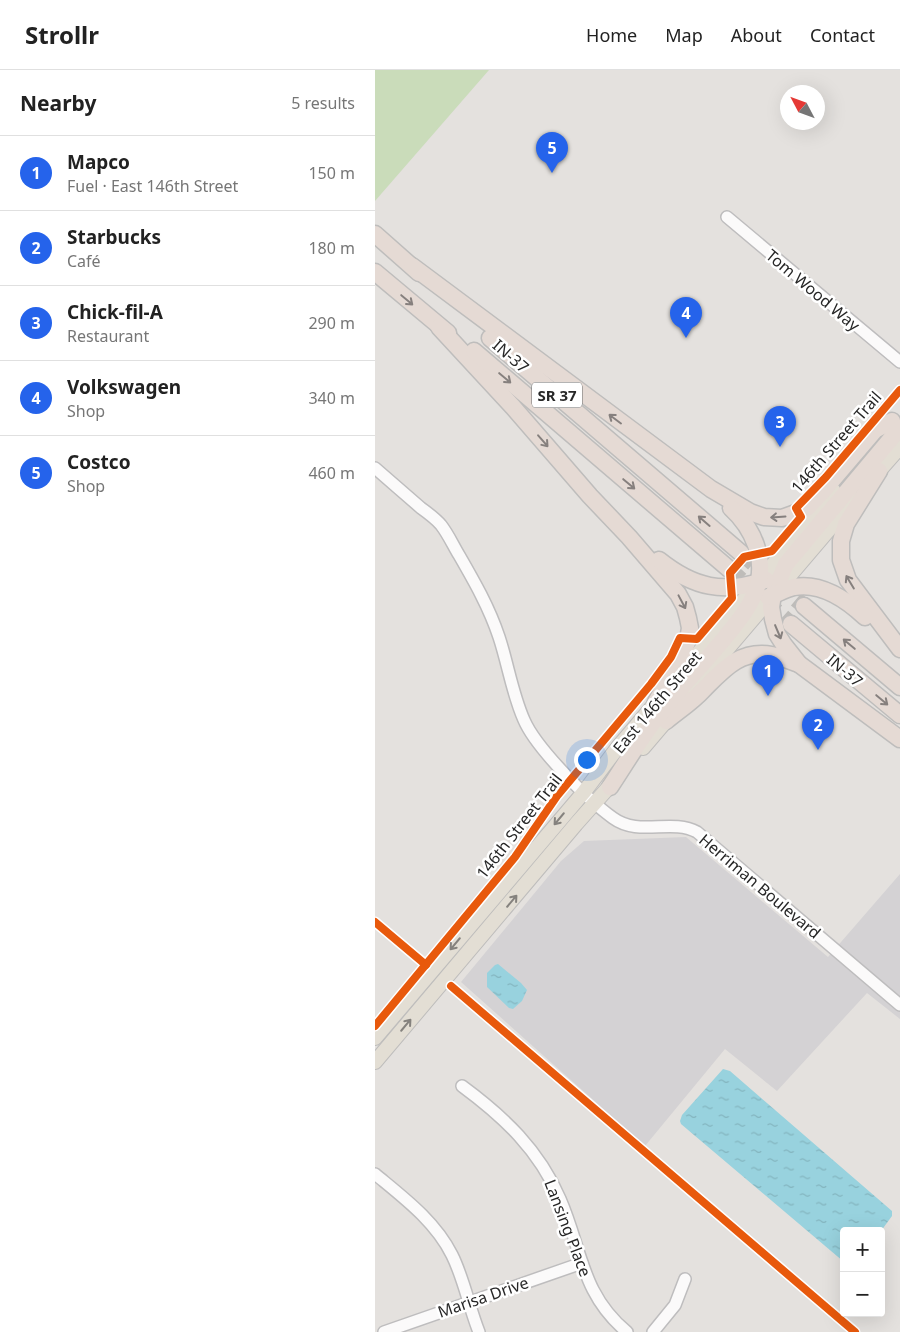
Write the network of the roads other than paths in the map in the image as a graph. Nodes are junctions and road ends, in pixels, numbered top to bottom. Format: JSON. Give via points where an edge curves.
{"nodes":[{"id":1,"x":727,"y":217,"type":"dead end"},
{"id":2,"x":375,"y":234,"type":"edge"},
{"id":3,"x":412,"y":266,"type":"junction"},
{"id":4,"x":375,"y":272,"type":"edge"},
{"id":5,"x":439,"y":327,"type":"junction"},
{"id":6,"x":900,"y":362,"type":"edge"},
{"id":7,"x":897,"y":420,"type":"edge"},
{"id":8,"x":900,"y":447,"type":"edge"},
{"id":9,"x":375,"y":468,"type":"edge"},
{"id":10,"x":879,"y":471,"type":"junction"},
{"id":11,"x":711,"y":489,"type":"junction"},
{"id":12,"x":629,"y":537,"type":"junction"},
{"id":13,"x":811,"y":551,"type":"junction"},
{"id":14,"x":741,"y":553,"type":"tunnel mouth"},
{"id":15,"x":729,"y":569,"type":"tunnel mouth"},
{"id":16,"x":782,"y":572,"type":"junction"},
{"id":17,"x":758,"y":583,"type":"junction"},
{"id":18,"x":773,"y":595,"type":"junction"},
{"id":19,"x":743,"y":605,"type":"junction"},
{"id":20,"x":804,"y":606,"type":"tunnel mouth"},
{"id":21,"x":791,"y":624,"type":"tunnel mouth"},
{"id":22,"x":900,"y":649,"type":"edge"},
{"id":23,"x":799,"y":664,"type":"junction"},
{"id":24,"x":900,"y":687,"type":"edge"},
{"id":25,"x":656,"y":702,"type":"junction"},
{"id":26,"x":900,"y":716,"type":"edge"},
{"id":27,"x":666,"y":721,"type":"junction"},
{"id":28,"x":900,"y":739,"type":"edge"},
{"id":29,"x":610,"y":787,"type":"junction"},
{"id":30,"x":584,"y":792,"type":"junction"},
{"id":31,"x":596,"y":803,"type":"junction"},
{"id":32,"x":900,"y":1005,"type":"edge"},
{"id":33,"x":375,"y":1038,"type":"edge"},
{"id":34,"x":375,"y":1062,"type":"edge"},
{"id":35,"x":462,"y":1086,"type":"dead end"},
{"id":36,"x":375,"y":1174,"type":"edge"},
{"id":37,"x":582,"y":1263,"type":"junction"},
{"id":38,"x":685,"y":1278,"type":"dead end"},
{"id":39,"x":468,"y":1302,"type":"junction"},
{"id":40,"x":384,"y":1332,"type":"edge"},
{"id":41,"x":479,"y":1332,"type":"edge"},
{"id":42,"x":627,"y":1332,"type":"edge"},
{"id":43,"x":653,"y":1332,"type":"edge"}],
"edges":[{"from":1,"to":6,"type":"street","name":"Tom Wood Way"},
{"from":2,"to":3,"type":"highway","name":"IN-37","number":"SR 37"},
{"from":11,"to":3,"type":"highway","one_way":true},
{"from":14,"to":3,"type":"highway","name":"IN-37","number":"SR 37","one_way":true,"via":[[437,292]]},
{"from":4,"to":5,"type":"highway","name":"IN-37","number":"SR 37","one_way":true},
{"from":5,"to":12,"type":"highway","one_way":true},
{"from":5,"to":15,"type":"highway","name":"IN-37","number":"SR 37","one_way":true,"via":[[470,348]]},
{"from":7,"to":11,"type":"highway","one_way":true,"via":[[875,430],[807,508],[793,514],[782,518],[764,517]]},
{"from":7,"to":16,"type":"highway"},
{"from":7,"to":17,"type":"main road"},
{"from":8,"to":10,"type":"main road","name":"East 146th Street"},
{"from":9,"to":30,"type":"street","name":"Herriman Boulevard","via":[[441,525],[492,618],[524,722],[540,747]]},
{"from":10,"to":13,"type":"main road","name":"East 146th Street"},
{"from":22,"to":10,"type":"highway","one_way":true,"via":[[847,580],[841,560],[841,541],[846,524]]},
{"from":11,"to":17,"type":"highway","via":[[750,528],[759,559]]},
{"from":12,"to":17,"type":"highway","via":[[672,570],[700,584],[731,588]]},
{"from":12,"to":25,"type":"highway","one_way":true,"via":[[678,594],[690,628],[689,640],[680,660]]},
{"from":13,"to":16,"type":"highway"},
{"from":13,"to":18,"type":"main road","name":"East 146th Street"},
{"from":16,"to":17,"type":"highway"},
{"from":16,"to":18,"type":"highway"},
{"from":17,"to":19,"type":"highway"},
{"from":18,"to":19,"type":"highway"},
{"from":18,"to":22,"type":"highway","via":[[793,587],[807,586],[839,596]]},
{"from":18,"to":23,"type":"highway","one_way":true,"via":[[771,608],[777,634]]},
{"from":18,"to":27,"type":"main road","name":"East 146th Street"},
{"from":19,"to":25,"type":"main road","name":"East 146th Street"},
{"from":19,"to":29,"type":"highway","via":[[743,615],[658,716]]},
{"from":24,"to":20,"type":"highway","name":"IN-37","one_way":true},
{"from":21,"to":26,"type":"highway","name":"IN-37","one_way":true},
{"from":23,"to":27,"type":"highway","via":[[766,655],[737,660],[720,671],[701,692]]},
{"from":23,"to":28,"type":"highway"},
{"from":25,"to":30,"type":"main road","name":"East 146th Street"},
{"from":27,"to":29,"type":"main road","name":"East 146th Street"},
{"from":29,"to":31,"type":"main road","name":"East 146th Street"},
{"from":30,"to":31,"type":"street","name":"Herriman Boulevard"},
{"from":30,"to":33,"type":"main road","name":"East 146th Street","one_way":true},
{"from":31,"to":32,"type":"street","name":"Herriman Boulevard","via":[[627,825],[638,828],[680,826],[697,832]]},
{"from":34,"to":31,"type":"main road","name":"East 146th Street","one_way":true},
{"from":35,"to":37,"type":"street","name":"Lansing Place","via":[[520,1135],[551,1178]]},
{"from":36,"to":39,"type":"street","via":[[423,1216],[446,1244]]},
{"from":37,"to":39,"type":"street","name":"Marisa Drive"},
{"from":37,"to":42,"type":"street","name":"Lansing Place","via":[[598,1300]]},
{"from":38,"to":43,"type":"street","via":[[675,1304]]},
{"from":39,"to":40,"type":"street","name":"Marisa Drive"},
{"from":39,"to":41,"type":"street"}]}
